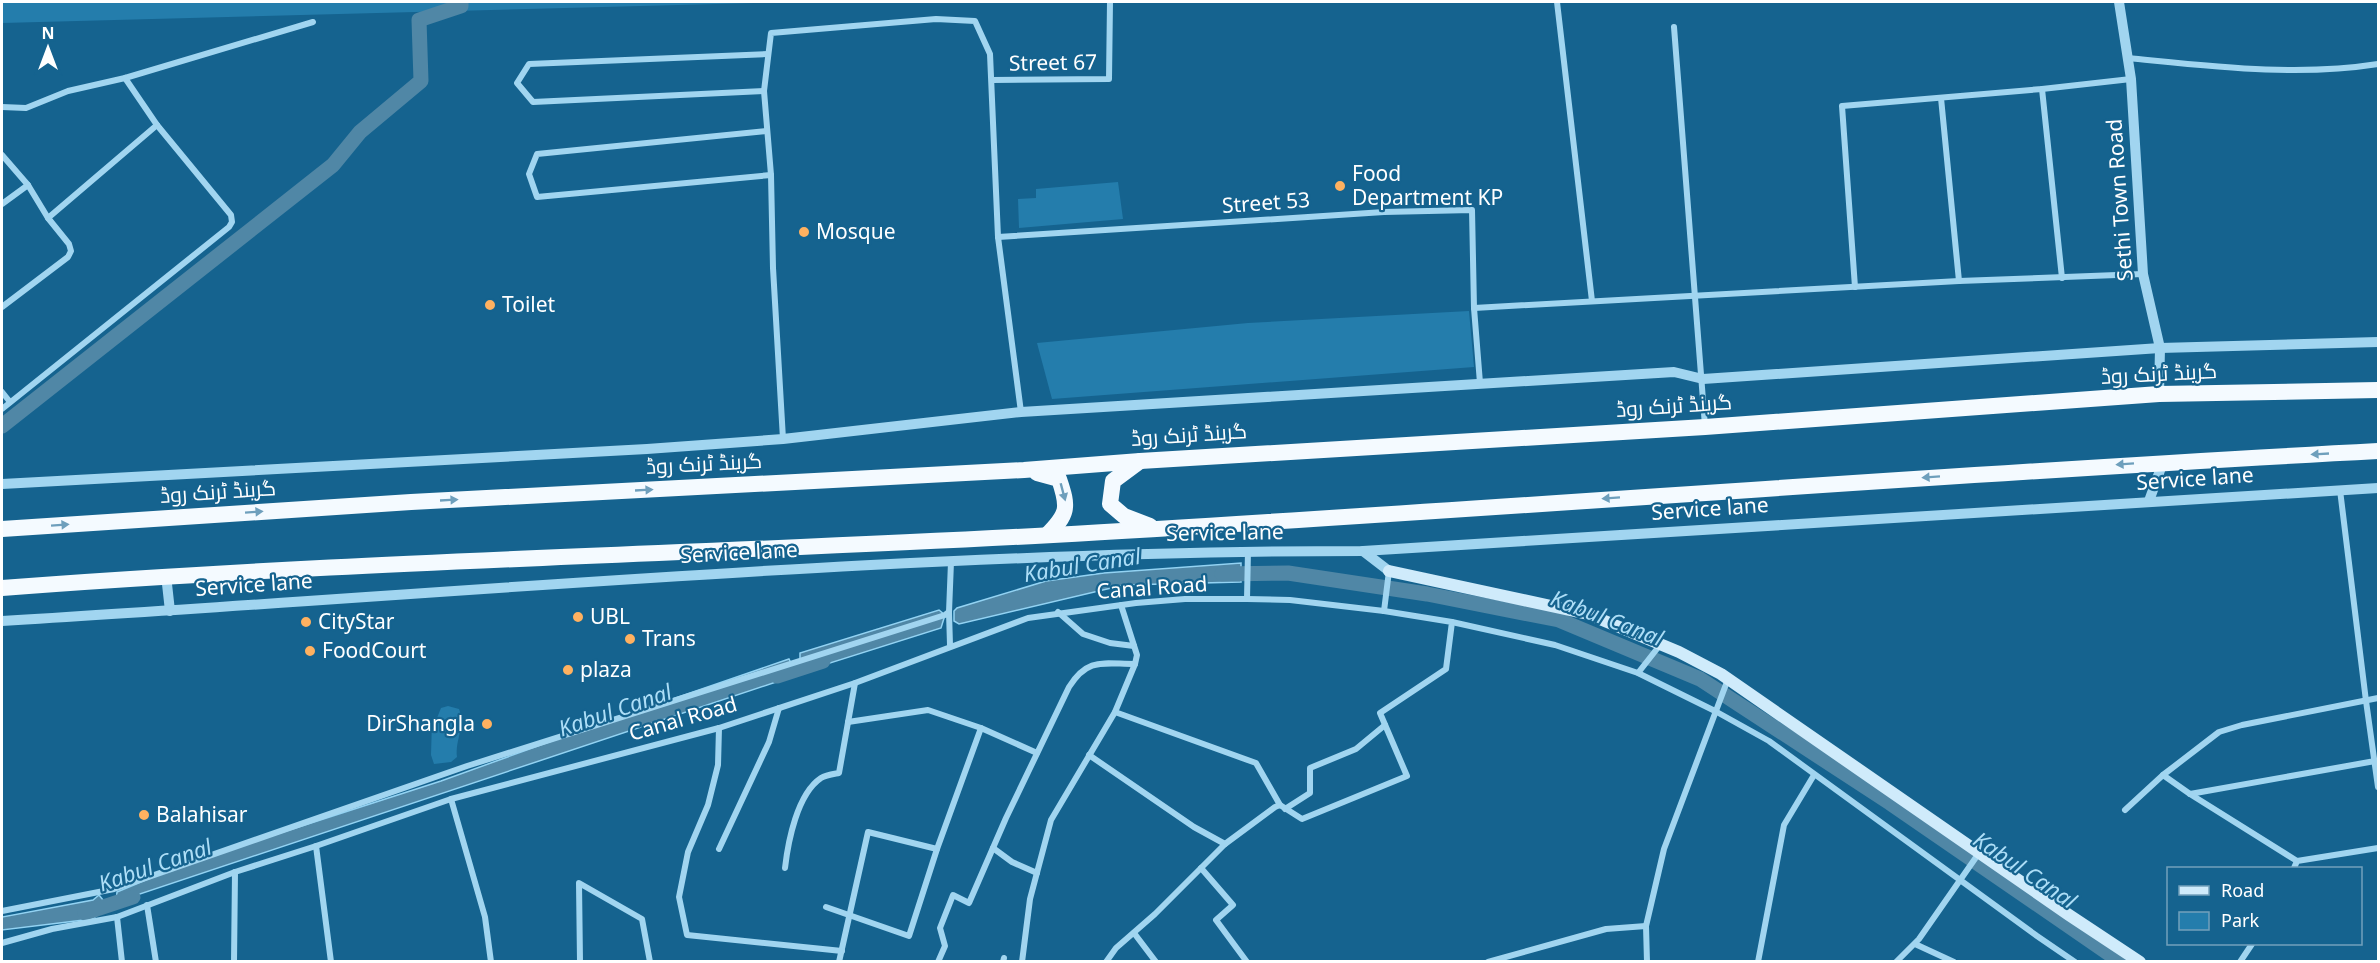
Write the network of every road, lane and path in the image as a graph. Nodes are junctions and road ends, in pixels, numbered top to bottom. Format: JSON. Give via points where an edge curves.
{"nodes":[{"id":1,"x":1110,"y":2,"type":"edge"},
{"id":2,"x":1557,"y":2,"type":"edge"},
{"id":3,"x":2119,"y":2,"type":"edge"},
{"id":4,"x":313,"y":22,"type":"dead end"},
{"id":5,"x":1674,"y":27,"type":"dead end"},
{"id":6,"x":768,"y":54,"type":"junction"},
{"id":7,"x":2128,"y":58,"type":"junction"},
{"id":8,"x":2379,"y":64,"type":"edge"},
{"id":9,"x":125,"y":78,"type":"junction"},
{"id":10,"x":2131,"y":79,"type":"junction"},
{"id":11,"x":992,"y":80,"type":"junction"},
{"id":12,"x":2042,"y":89,"type":"junction"},
{"id":13,"x":764,"y":91,"type":"junction"},
{"id":14,"x":1941,"y":98,"type":"junction"},
{"id":15,"x":2,"y":107,"type":"edge"},
{"id":16,"x":157,"y":126,"type":"junction"},
{"id":17,"x":766,"y":131,"type":"junction"},
{"id":18,"x":2,"y":155,"type":"edge"},
{"id":19,"x":771,"y":175,"type":"junction"},
{"id":20,"x":28,"y":185,"type":"junction"},
{"id":21,"x":2,"y":204,"type":"edge"},
{"id":22,"x":48,"y":218,"type":"junction"},
{"id":23,"x":998,"y":237,"type":"junction"},
{"id":24,"x":2143,"y":274,"type":"junction"},
{"id":25,"x":2062,"y":278,"type":"junction"},
{"id":26,"x":1959,"y":281,"type":"junction"},
{"id":27,"x":1855,"y":287,"type":"junction"},
{"id":28,"x":1696,"y":296,"type":"junction"},
{"id":29,"x":1592,"y":301,"type":"junction"},
{"id":30,"x":2,"y":307,"type":"edge"},
{"id":31,"x":1474,"y":308,"type":"junction"},
{"id":32,"x":2379,"y":342,"type":"edge"},
{"id":33,"x":2160,"y":348,"type":"junction"},
{"id":34,"x":1703,"y":379,"type":"junction"},
{"id":35,"x":1480,"y":383,"type":"junction"},
{"id":36,"x":2379,"y":390,"type":"edge"},
{"id":37,"x":2,"y":392,"type":"edge"},
{"id":38,"x":2159,"y":394,"type":"junction"},
{"id":39,"x":10,"y":402,"type":"junction"},
{"id":40,"x":2,"y":409,"type":"edge"},
{"id":41,"x":1021,"y":412,"type":"junction"},
{"id":42,"x":1705,"y":427,"type":"junction"},
{"id":43,"x":783,"y":439,"type":"junction"},
{"id":44,"x":2379,"y":451,"type":"edge"},
{"id":45,"x":1140,"y":461,"type":"junction"},
{"id":46,"x":2163,"y":462,"type":"junction"},
{"id":47,"x":1024,"y":470,"type":"junction"},
{"id":48,"x":2,"y":484,"type":"edge"},
{"id":49,"x":2379,"y":488,"type":"edge"},
{"id":50,"x":2340,"y":490,"type":"junction"},
{"id":51,"x":2149,"y":501,"type":"junction"},
{"id":52,"x":1156,"y":528,"type":"junction"},
{"id":53,"x":2,"y":529,"type":"edge"},
{"id":54,"x":1047,"y":535,"type":"junction"},
{"id":55,"x":1363,"y":550,"type":"junction"},
{"id":56,"x":1248,"y":555,"type":"junction"},
{"id":57,"x":951,"y":562,"type":"junction"},
{"id":58,"x":166,"y":575,"type":"junction"},
{"id":59,"x":1389,"y":576,"type":"junction"},
{"id":60,"x":2,"y":588,"type":"edge"},
{"id":61,"x":1247,"y":599,"type":"junction"},
{"id":62,"x":1121,"y":605,"type":"junction"},
{"id":63,"x":170,"y":611,"type":"junction"},
{"id":64,"x":1384,"y":611,"type":"junction"},
{"id":65,"x":1059,"y":612,"type":"junction"},
{"id":66,"x":949,"y":613,"type":"junction"},
{"id":67,"x":2,"y":621,"type":"edge"},
{"id":68,"x":1452,"y":622,"type":"junction"},
{"id":69,"x":950,"y":645,"type":"junction"},
{"id":70,"x":1134,"y":646,"type":"junction"},
{"id":71,"x":1658,"y":648,"type":"junction"},
{"id":72,"x":1135,"y":664,"type":"junction"},
{"id":73,"x":1639,"y":672,"type":"junction"},
{"id":74,"x":1727,"y":681,"type":"junction"},
{"id":75,"x":855,"y":683,"type":"junction"},
{"id":76,"x":2379,"y":698,"type":"edge"},
{"id":77,"x":2366,"y":701,"type":"junction"},
{"id":78,"x":779,"y":708,"type":"junction"},
{"id":79,"x":1716,"y":708,"type":"junction"},
{"id":80,"x":1114,"y":712,"type":"junction"},
{"id":81,"x":848,"y":722,"type":"junction"},
{"id":82,"x":1385,"y":725,"type":"junction"},
{"id":83,"x":719,"y":728,"type":"junction"},
{"id":84,"x":981,"y":728,"type":"junction"},
{"id":85,"x":1037,"y":753,"type":"junction"},
{"id":86,"x":1089,"y":755,"type":"junction"},
{"id":87,"x":2375,"y":761,"type":"junction"},
{"id":88,"x":2163,"y":775,"type":"junction"},
{"id":89,"x":1814,"y":776,"type":"junction"},
{"id":90,"x":2379,"y":787,"type":"edge"},
{"id":91,"x":2190,"y":794,"type":"junction"},
{"id":92,"x":451,"y":799,"type":"junction"},
{"id":93,"x":1283,"y":807,"type":"junction"},
{"id":94,"x":2125,"y":810,"type":"dead end"},
{"id":95,"x":1224,"y":844,"type":"junction"},
{"id":96,"x":316,"y":846,"type":"junction"},
{"id":97,"x":993,"y":848,"type":"junction"},
{"id":98,"x":2379,"y":848,"type":"edge"},
{"id":99,"x":719,"y":849,"type":"dead end"},
{"id":100,"x":937,"y":849,"type":"junction"},
{"id":101,"x":1979,"y":853,"type":"junction"},
{"id":102,"x":2297,"y":861,"type":"junction"},
{"id":103,"x":2294,"y":867,"type":"edge"},
{"id":104,"x":785,"y":868,"type":"dead end"},
{"id":105,"x":1201,"y":868,"type":"junction"},
{"id":106,"x":235,"y":872,"type":"junction"},
{"id":107,"x":1037,"y":873,"type":"junction"},
{"id":108,"x":1960,"y":880,"type":"junction"},
{"id":109,"x":147,"y":905,"type":"junction"},
{"id":110,"x":826,"y":907,"type":"dead end"},
{"id":111,"x":2,"y":911,"type":"edge"},
{"id":112,"x":849,"y":916,"type":"junction"},
{"id":113,"x":117,"y":917,"type":"junction"},
{"id":114,"x":1646,"y":926,"type":"junction"},
{"id":115,"x":1134,"y":933,"type":"junction"},
{"id":116,"x":2,"y":943,"type":"edge"},
{"id":117,"x":1915,"y":944,"type":"junction"},
{"id":118,"x":2251,"y":945,"type":"edge"},
{"id":119,"x":842,"y":951,"type":"junction"},
{"id":120,"x":2072,"y":961,"type":"edge"},
{"id":121,"x":122,"y":962,"type":"edge"},
{"id":122,"x":156,"y":962,"type":"edge"},
{"id":123,"x":234,"y":962,"type":"edge"},
{"id":124,"x":331,"y":962,"type":"edge"},
{"id":125,"x":491,"y":962,"type":"edge"},
{"id":126,"x":580,"y":962,"type":"edge"},
{"id":127,"x":650,"y":962,"type":"edge"},
{"id":128,"x":839,"y":962,"type":"edge"},
{"id":129,"x":938,"y":962,"type":"edge"},
{"id":130,"x":1022,"y":962,"type":"edge"},
{"id":131,"x":1106,"y":962,"type":"edge"},
{"id":132,"x":1156,"y":962,"type":"edge"},
{"id":133,"x":1247,"y":962,"type":"edge"},
{"id":134,"x":1488,"y":962,"type":"edge"},
{"id":135,"x":1647,"y":962,"type":"edge"},
{"id":136,"x":1758,"y":962,"type":"edge"},
{"id":137,"x":1896,"y":962,"type":"edge"},
{"id":138,"x":1954,"y":962,"type":"edge"},
{"id":139,"x":2140,"y":962,"type":"edge"},
{"id":140,"x":2240,"y":962,"type":"edge"}],
"edges":[{"from":1,"to":11,"type":"street","name":"Street 67","via":[[1109,79]]},
{"from":2,"to":29,"type":"street"},
{"from":3,"to":7,"type":"street","name":"Sethi Town Road"},
{"from":4,"to":9,"type":"street"},
{"from":5,"to":28,"type":"street"},
{"from":6,"to":11,"type":"street","via":[[771,33],[936,19],[975,21],[990,54]]},
{"from":6,"to":13,"type":"street"},
{"from":6,"to":13,"type":"street","via":[[529,64],[517,83],[533,102]]},
{"from":7,"to":8,"type":"street","via":[[2237,68],[2344,70]]},
{"from":7,"to":10,"type":"street","name":"Sethi Town Road"},
{"from":9,"to":15,"type":"street","via":[[68,92],[26,108]]},
{"from":9,"to":16,"type":"street"},
{"from":10,"to":12,"type":"street"},
{"from":10,"to":24,"type":"street","name":"Sethi Town Road"},
{"from":11,"to":23,"type":"street"},
{"from":12,"to":14,"type":"street"},
{"from":12,"to":25,"type":"street"},
{"from":13,"to":17,"type":"street"},
{"from":14,"to":26,"type":"street"},
{"from":14,"to":27,"type":"street","via":[[1842,106]]},
{"from":16,"to":22,"type":"street"},
{"from":16,"to":39,"type":"street","via":[[231,215],[232,222]]},
{"from":17,"to":19,"type":"street"},
{"from":17,"to":19,"type":"street","via":[[537,154],[529,174],[537,197]]},
{"from":18,"to":20,"type":"street"},
{"from":19,"to":43,"type":"street"},
{"from":20,"to":21,"type":"street"},
{"from":20,"to":22,"type":"street"},
{"from":22,"to":30,"type":"street","via":[[71,251]]},
{"from":23,"to":31,"type":"street","name":"Street 53","via":[[1384,212],[1472,210]]},
{"from":23,"to":41,"type":"street"},
{"from":24,"to":25,"type":"street"},
{"from":24,"to":33,"type":"street","name":"Sethi Town Road"},
{"from":25,"to":26,"type":"street"},
{"from":26,"to":27,"type":"street"},
{"from":27,"to":28,"type":"street"},
{"from":28,"to":29,"type":"street"},
{"from":28,"to":34,"type":"street"},
{"from":29,"to":31,"type":"street"},
{"from":31,"to":35,"type":"street","name":"Street 53"},
{"from":32,"to":33,"type":"street"},
{"from":33,"to":34,"type":"street"},
{"from":33,"to":38,"type":"street","name":"Sethi Town Road"},
{"from":34,"to":35,"type":"street","via":[[1674,372]]},
{"from":34,"to":42,"type":"street"},
{"from":35,"to":41,"type":"street"},
{"from":36,"to":38,"type":"highway","name":"گرینڈ ٹرنک روڈ"},
{"from":37,"to":39,"type":"street"},
{"from":38,"to":42,"type":"highway","name":"گرینڈ ٹرنک روڈ"},
{"from":39,"to":40,"type":"street"},
{"from":41,"to":43,"type":"street"},
{"from":42,"to":45,"type":"highway","name":"گرینڈ ٹرنک روڈ"},
{"from":43,"to":48,"type":"street","via":[[437,462]]},
{"from":44,"to":46,"type":"highway","one_way":true},
{"from":45,"to":47,"type":"highway","name":"گرینڈ ٹرنک روڈ"},
{"from":45,"to":52,"type":"highway","via":[[1113,480],[1110,504],[1124,516]]},
{"from":46,"to":51,"type":"street"},
{"from":46,"to":52,"type":"highway","one_way":true},
{"from":53,"to":47,"type":"highway","name":"گرینڈ ٹرنک روڈ","one_way":true,"via":[[411,502]]},
{"from":47,"to":54,"type":"highway","one_way":true,"via":[[1059,479],[1066,508],[1063,519]]},
{"from":49,"to":50,"type":"street","name":"Service lane"},
{"from":50,"to":51,"type":"street","name":"Service lane"},
{"from":50,"to":77,"type":"street"},
{"from":51,"to":55,"type":"street","name":"Service lane"},
{"from":52,"to":54,"type":"highway"},
{"from":54,"to":58,"type":"highway"},
{"from":55,"to":56,"type":"street","name":"Service lane"},
{"from":55,"to":59,"type":"street"},
{"from":56,"to":57,"type":"street","name":"Service lane"},
{"from":56,"to":61,"type":"street"},
{"from":57,"to":63,"type":"street","name":"Service lane","via":[[725,573]]},
{"from":57,"to":66,"type":"street"},
{"from":58,"to":60,"type":"highway"},
{"from":58,"to":63,"type":"street"},
{"from":59,"to":64,"type":"street"},
{"from":59,"to":71,"type":"main road","via":[[1588,614]]},
{"from":61,"to":62,"type":"street","name":"Canal Road"},
{"from":61,"to":64,"type":"street","name":"Canal Road"},
{"from":62,"to":65,"type":"street","name":"Canal Road"},
{"from":62,"to":70,"type":"street"},
{"from":63,"to":67,"type":"street","name":"Service lane"},
{"from":64,"to":68,"type":"street","name":"Canal Road"},
{"from":65,"to":69,"type":"street","name":"Canal Road","via":[[1028,618]]},
{"from":65,"to":70,"type":"street","via":[[1083,634]]},
{"from":66,"to":69,"type":"street"},
{"from":66,"to":111,"type":"street","via":[[467,766],[114,889]]},
{"from":68,"to":73,"type":"street","name":"Canal Road","via":[[1555,645]]},
{"from":68,"to":82,"type":"street","via":[[1446,669],[1380,713]]},
{"from":69,"to":75,"type":"street","name":"Canal Road"},
{"from":70,"to":72,"type":"street"},
{"from":71,"to":73,"type":"street"},
{"from":71,"to":74,"type":"main road"},
{"from":72,"to":80,"type":"street"},
{"from":72,"to":85,"type":"street","via":[[1097,664],[1078,673]]},
{"from":73,"to":79,"type":"street","name":"Canal Road"},
{"from":74,"to":79,"type":"street"},
{"from":74,"to":101,"type":"main road"},
{"from":75,"to":78,"type":"street","name":"Canal Road"},
{"from":75,"to":81,"type":"street"},
{"from":76,"to":77,"type":"street"},
{"from":77,"to":87,"type":"street"},
{"from":77,"to":88,"type":"street","via":[[2218,732]]},
{"from":78,"to":83,"type":"street","name":"Canal Road"},
{"from":78,"to":99,"type":"street","via":[[769,742]]},
{"from":79,"to":89,"type":"street","name":"Canal Road","via":[[1769,741]]},
{"from":79,"to":114,"type":"street","via":[[1664,849]]},
{"from":80,"to":86,"type":"street"},
{"from":80,"to":93,"type":"street","via":[[1256,763]]},
{"from":81,"to":84,"type":"street","via":[[928,710]]},
{"from":81,"to":104,"type":"street","via":[[839,772],[821,778],[803,800],[788,837]]},
{"from":82,"to":93,"type":"street","via":[[1356,749],[1310,768],[1310,793]]},
{"from":82,"to":93,"type":"street","via":[[1407,776],[1302,819]]},
{"from":83,"to":92,"type":"street","name":"Canal Road"},
{"from":83,"to":119,"type":"street","via":[[718,765],[708,805],[688,852],[679,897],[687,936]]},
{"from":84,"to":85,"type":"street"},
{"from":84,"to":100,"type":"street"},
{"from":85,"to":97,"type":"street"},
{"from":86,"to":95,"type":"street"},
{"from":86,"to":107,"type":"street","via":[[1051,820]]},
{"from":87,"to":90,"type":"street"},
{"from":87,"to":91,"type":"street"},
{"from":88,"to":91,"type":"street"},
{"from":88,"to":94,"type":"street"},
{"from":89,"to":108,"type":"street","name":"Canal Road"},
{"from":89,"to":136,"type":"street","via":[[1784,825]]},
{"from":91,"to":102,"type":"street"},
{"from":92,"to":96,"type":"street","name":"Canal Road"},
{"from":92,"to":125,"type":"street","via":[[485,917]]},
{"from":93,"to":95,"type":"street"},
{"from":95,"to":105,"type":"street"},
{"from":96,"to":106,"type":"street","name":"Canal Road"},
{"from":96,"to":124,"type":"street"},
{"from":97,"to":107,"type":"street","via":[[1011,862]]},
{"from":97,"to":129,"type":"street","via":[[969,903],[953,895],[940,928],[945,946]]},
{"from":98,"to":102,"type":"street"},
{"from":100,"to":112,"type":"street","via":[[909,936]]},
{"from":100,"to":112,"type":"street","via":[[868,832]]},
{"from":101,"to":108,"type":"street"},
{"from":101,"to":139,"type":"main road"},
{"from":102,"to":103,"type":"street"},
{"from":105,"to":115,"type":"street"},
{"from":105,"to":133,"type":"street","via":[[1233,905],[1216,920]]},
{"from":106,"to":109,"type":"street","name":"Canal Road"},
{"from":106,"to":123,"type":"street"},
{"from":107,"to":130,"type":"street"},
{"from":108,"to":117,"type":"street"},
{"from":108,"to":120,"type":"street","name":"Canal Road"},
{"from":109,"to":113,"type":"street","name":"Canal Road"},
{"from":109,"to":122,"type":"street"},
{"from":110,"to":112,"type":"street"},
{"from":112,"to":119,"type":"street"},
{"from":113,"to":116,"type":"street","name":"Canal Road"},
{"from":113,"to":121,"type":"street"},
{"from":114,"to":134,"type":"street","via":[[1606,929]]},
{"from":114,"to":135,"type":"street"},
{"from":115,"to":131,"type":"street"},
{"from":115,"to":132,"type":"street"},
{"from":117,"to":137,"type":"street"},
{"from":117,"to":138,"type":"street"},
{"from":118,"to":140,"type":"street"},
{"from":119,"to":128,"type":"street"},
{"from":126,"to":127,"type":"street","via":[[579,883],[642,919]]}]}
